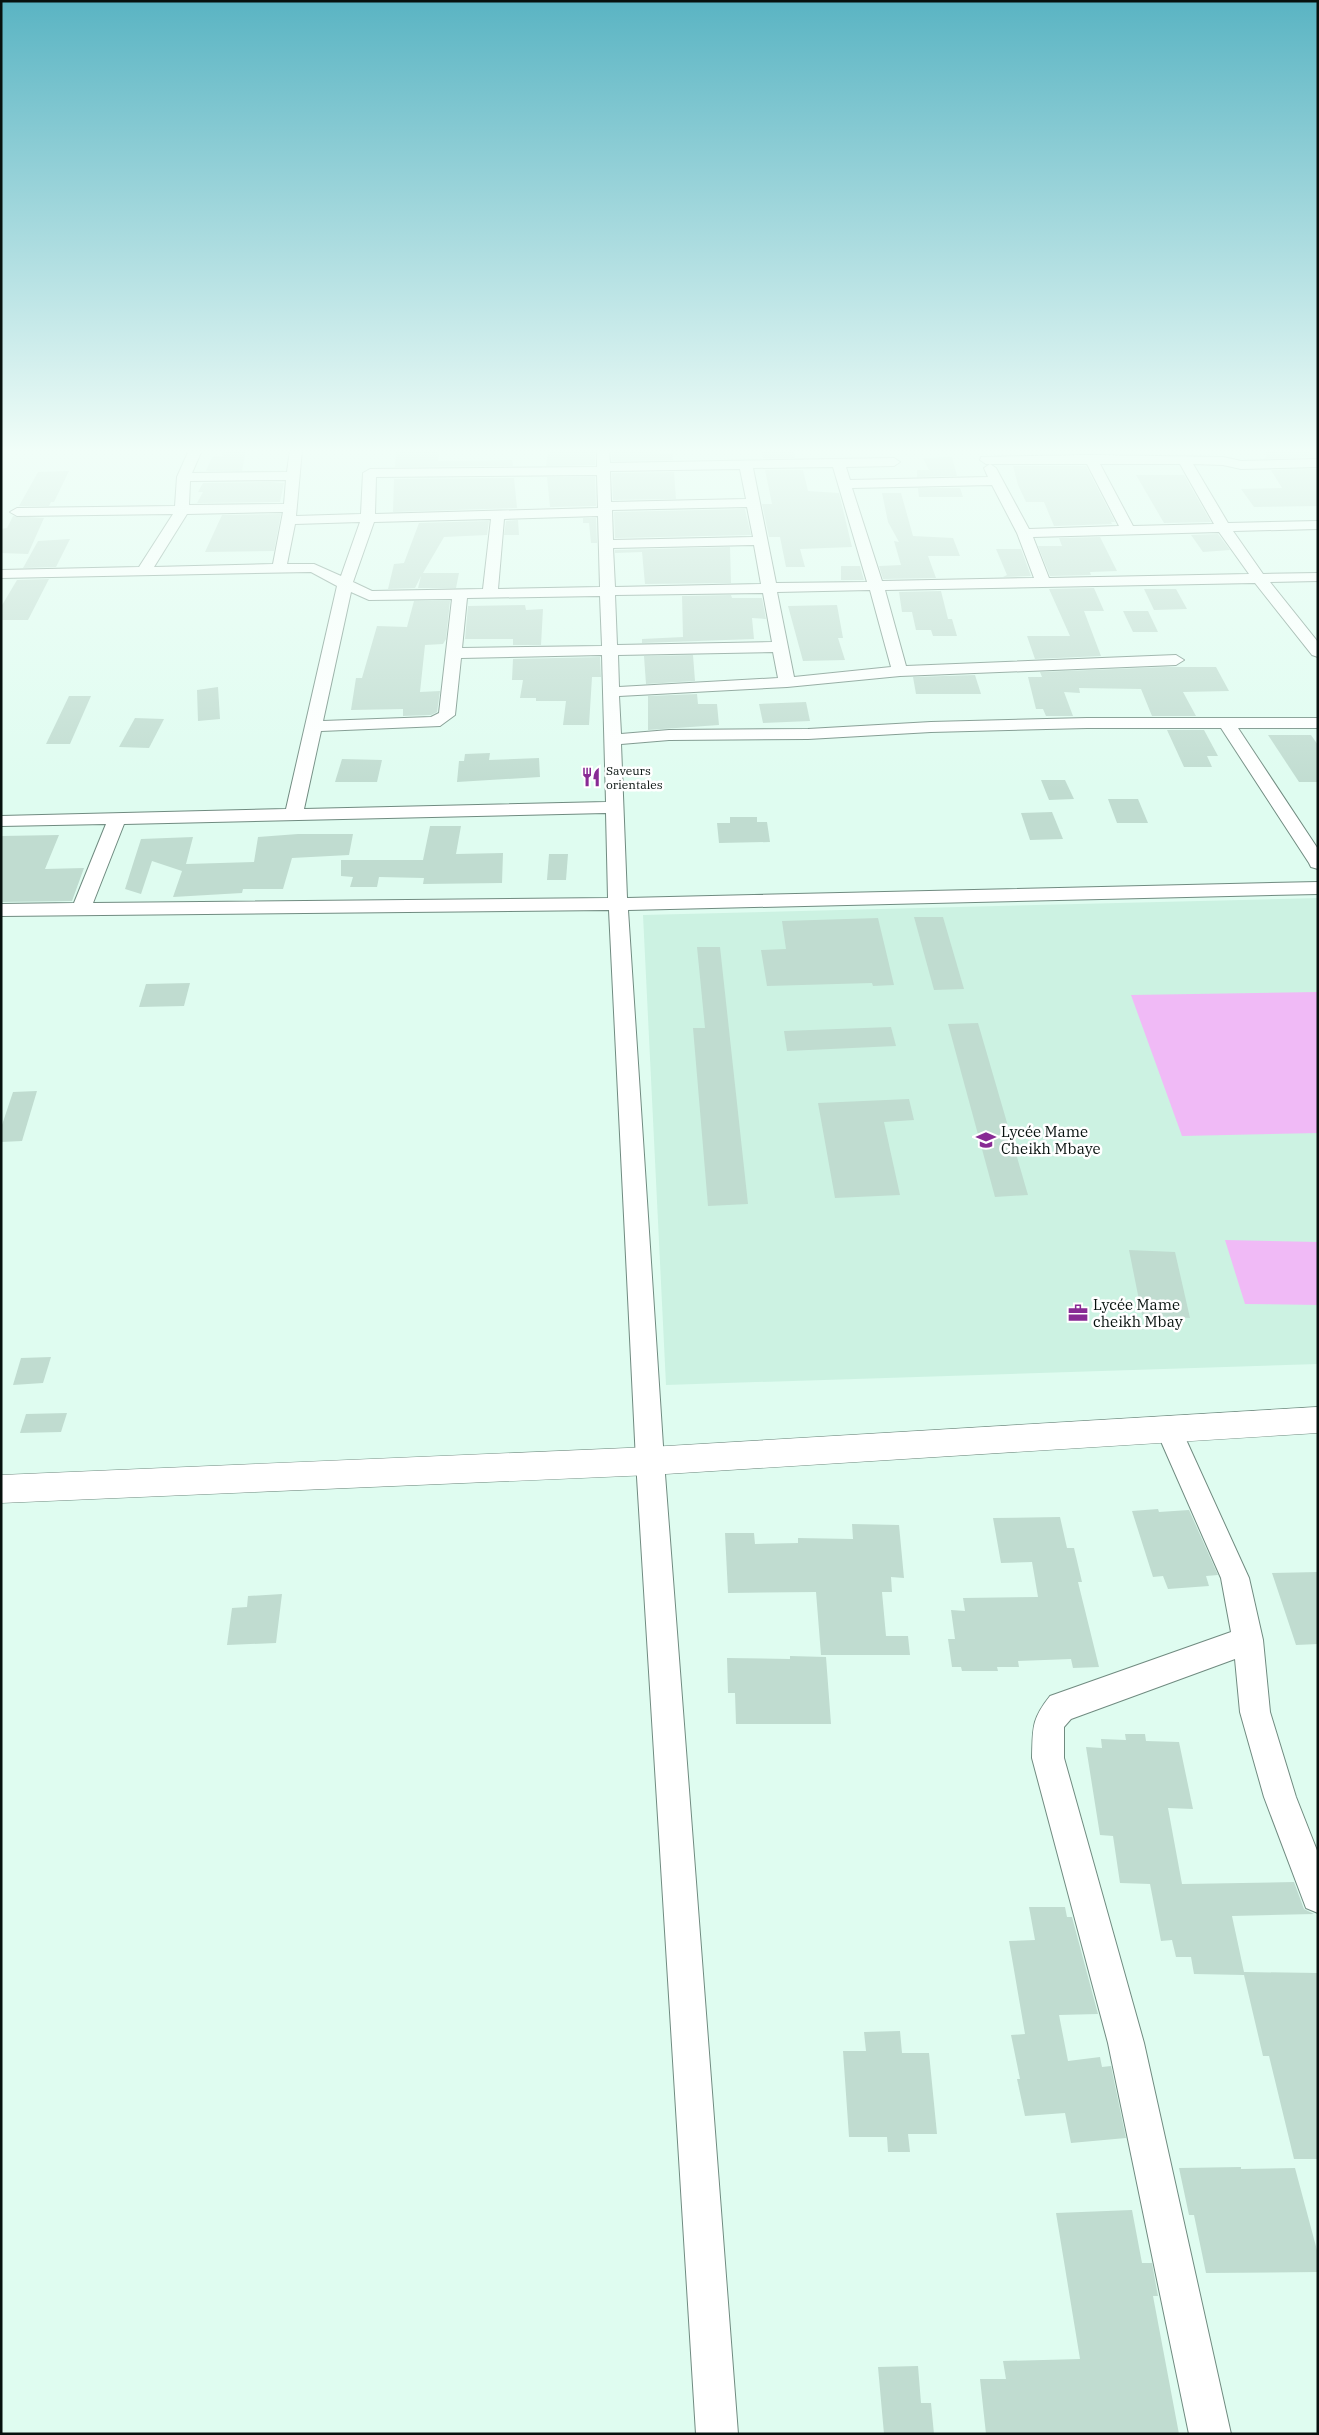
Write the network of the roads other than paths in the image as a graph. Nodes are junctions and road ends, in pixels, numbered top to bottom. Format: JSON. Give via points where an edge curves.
{"nodes":[{"id":1,"x":149,"y":564,"type":"edge"},
{"id":2,"x":280,"y":564,"type":"edge"},
{"id":3,"x":352,"y":564,"type":"edge"},
{"id":4,"x":493,"y":564,"type":"edge"},
{"id":5,"x":607,"y":564,"type":"edge"},
{"id":6,"x":764,"y":564,"type":"edge"},
{"id":7,"x":869,"y":564,"type":"edge"},
{"id":8,"x":1036,"y":564,"type":"edge"},
{"id":9,"x":1249,"y":564,"type":"edge"},
{"id":10,"x":279,"y":569,"type":"junction"},
{"id":11,"x":144,"y":571,"type":"junction"},
{"id":12,"x":1,"y":574,"type":"edge"},
{"id":13,"x":1318,"y":577,"type":"edge"},
{"id":14,"x":1259,"y":578,"type":"junction"},
{"id":15,"x":1043,"y":582,"type":"junction"},
{"id":16,"x":345,"y":585,"type":"junction"},
{"id":17,"x":876,"y":586,"type":"junction"},
{"id":18,"x":769,"y":588,"type":"junction"},
{"id":19,"x":608,"y":591,"type":"junction"},
{"id":20,"x":460,"y":594,"type":"junction"},
{"id":21,"x":490,"y":594,"type":"junction"},
{"id":22,"x":780,"y":647,"type":"junction"},
{"id":23,"x":610,"y":650,"type":"junction"},
{"id":24,"x":1318,"y":652,"type":"edge"},
{"id":25,"x":454,"y":653,"type":"junction"},
{"id":26,"x":1176,"y":660,"type":"dead end"},
{"id":27,"x":900,"y":671,"type":"junction"},
{"id":28,"x":787,"y":682,"type":"junction"},
{"id":29,"x":611,"y":692,"type":"junction"},
{"id":30,"x":1318,"y":723,"type":"edge"},
{"id":31,"x":1227,"y":724,"type":"junction"},
{"id":32,"x":313,"y":726,"type":"junction"},
{"id":33,"x":612,"y":740,"type":"junction"},
{"id":34,"x":614,"y":807,"type":"junction"},
{"id":35,"x":294,"y":814,"type":"junction"},
{"id":36,"x":117,"y":818,"type":"junction"},
{"id":37,"x":1,"y":821,"type":"edge"},
{"id":38,"x":1318,"y":864,"type":"edge"},
{"id":39,"x":1318,"y":888,"type":"edge"},
{"id":40,"x":618,"y":904,"type":"junction"},
{"id":41,"x":81,"y":909,"type":"junction"},
{"id":42,"x":1,"y":910,"type":"edge"},
{"id":43,"x":1318,"y":1420,"type":"edge"},
{"id":44,"x":1169,"y":1430,"type":"junction"},
{"id":45,"x":650,"y":1461,"type":"junction"},
{"id":46,"x":1,"y":1489,"type":"edge"},
{"id":47,"x":1248,"y":1640,"type":"junction"},
{"id":48,"x":1318,"y":1896,"type":"edge"},
{"id":49,"x":717,"y":2434,"type":"edge"},
{"id":50,"x":1210,"y":2434,"type":"edge"}],
"edges":[{"from":1,"to":11,"type":"street"},
{"from":2,"to":10,"type":"street"},
{"from":3,"to":16,"type":"street"},
{"from":4,"to":21,"type":"street"},
{"from":5,"to":19,"type":"street"},
{"from":6,"to":18,"type":"street"},
{"from":7,"to":17,"type":"street"},
{"from":8,"to":15,"type":"street"},
{"from":9,"to":14,"type":"street"},
{"from":10,"to":11,"type":"street"},
{"from":10,"to":16,"type":"street","via":[[314,568]]},
{"from":11,"to":12,"type":"street"},
{"from":13,"to":14,"type":"street"},
{"from":14,"to":15,"type":"street"},
{"from":14,"to":24,"type":"street"},
{"from":15,"to":17,"type":"street"},
{"from":16,"to":20,"type":"street","via":[[369,596]]},
{"from":16,"to":32,"type":"street"},
{"from":17,"to":18,"type":"street"},
{"from":17,"to":27,"type":"street"},
{"from":18,"to":19,"type":"street"},
{"from":18,"to":22,"type":"street"},
{"from":19,"to":21,"type":"street"},
{"from":19,"to":23,"type":"street"},
{"from":20,"to":21,"type":"street"},
{"from":20,"to":25,"type":"street"},
{"from":22,"to":23,"type":"street"},
{"from":22,"to":28,"type":"street"},
{"from":23,"to":25,"type":"street"},
{"from":23,"to":29,"type":"street"},
{"from":25,"to":32,"type":"street","via":[[447,715],[441,719],[434,722]]},
{"from":26,"to":27,"type":"street"},
{"from":27,"to":28,"type":"street"},
{"from":28,"to":29,"type":"street"},
{"from":29,"to":33,"type":"street"},
{"from":30,"to":31,"type":"street"},
{"from":31,"to":33,"type":"street","via":[[1087,722],[931,726],[808,734],[669,735]]},
{"from":31,"to":38,"type":"street"},
{"from":32,"to":35,"type":"street"},
{"from":33,"to":34,"type":"street"},
{"from":34,"to":35,"type":"street"},
{"from":34,"to":40,"type":"street"},
{"from":35,"to":36,"type":"street"},
{"from":36,"to":37,"type":"street"},
{"from":36,"to":41,"type":"street"},
{"from":39,"to":40,"type":"street"},
{"from":40,"to":41,"type":"street"},
{"from":40,"to":45,"type":"street"},
{"from":41,"to":42,"type":"street"},
{"from":43,"to":44,"type":"main road"},
{"from":44,"to":45,"type":"main road"},
{"from":44,"to":47,"type":"street","via":[[1235,1578]]},
{"from":45,"to":46,"type":"main road"},
{"from":45,"to":49,"type":"street"},
{"from":47,"to":48,"type":"street","via":[[1255,1712],[1280,1796]]},
{"from":47,"to":50,"type":"street","via":[[1060,1707],[1049,1722],[1048,1758],[1126,2043]]}]}
